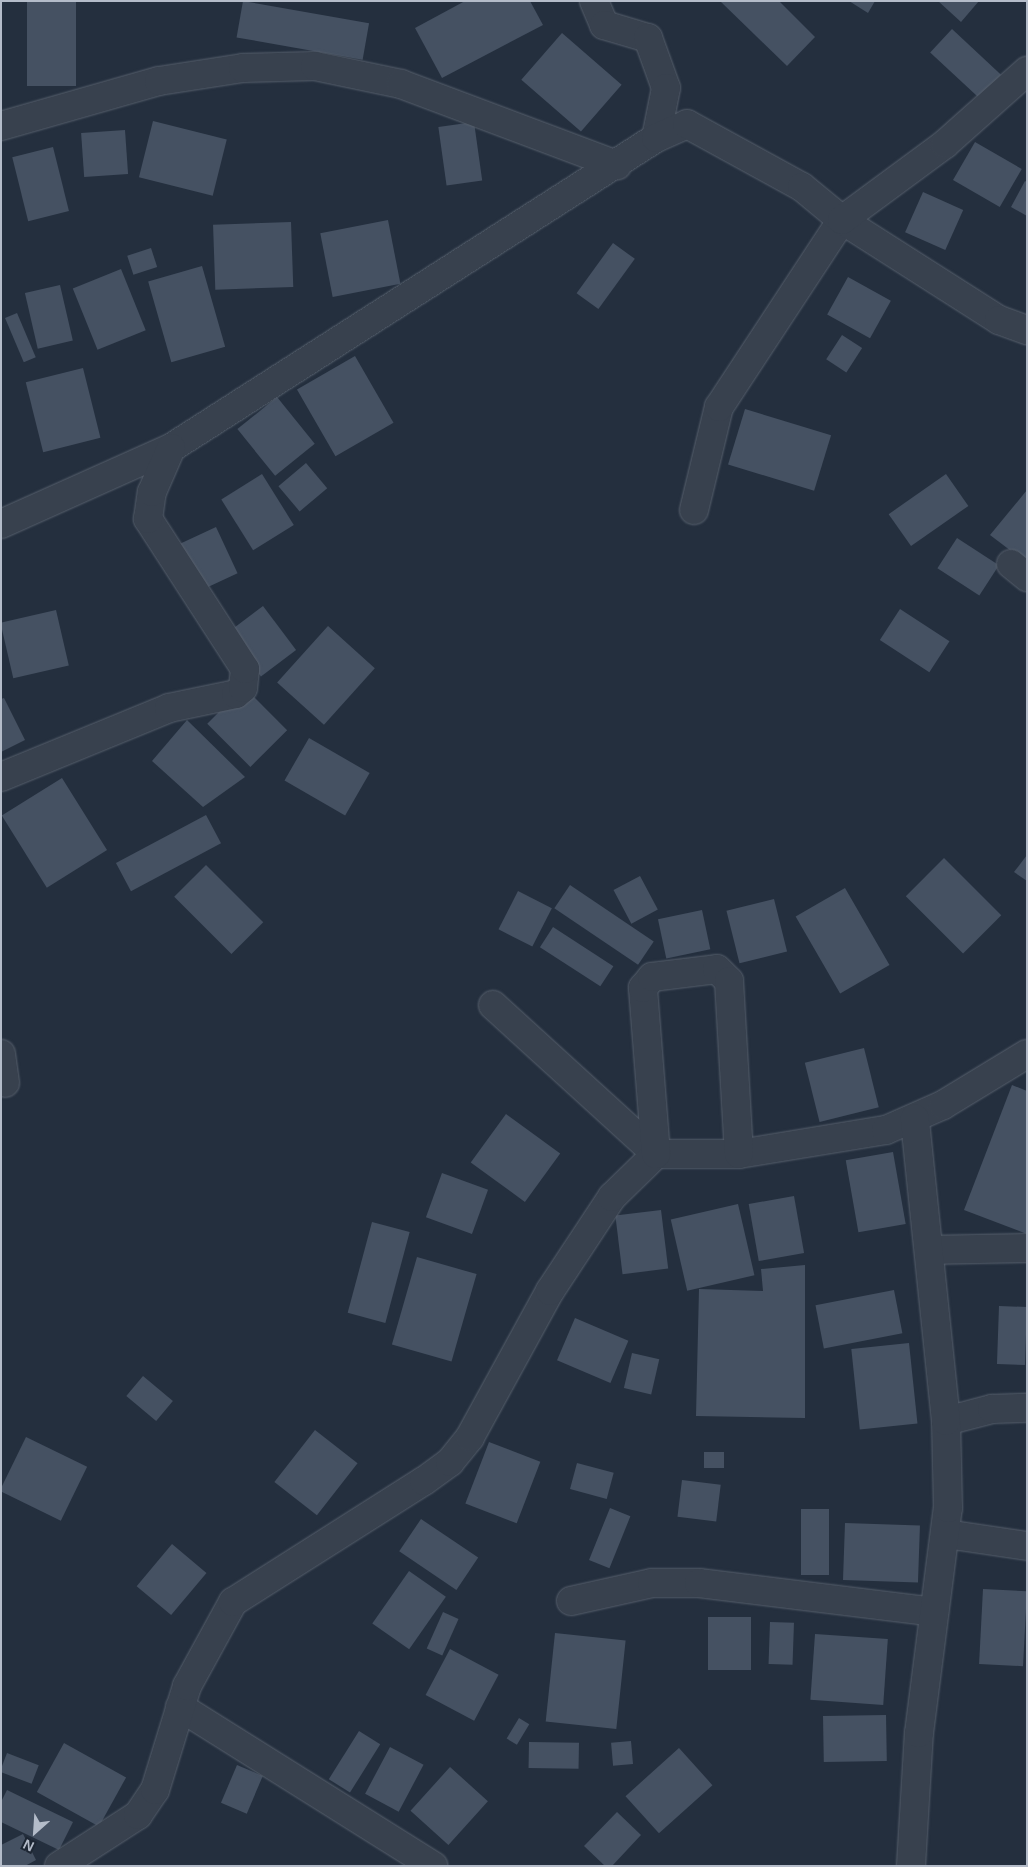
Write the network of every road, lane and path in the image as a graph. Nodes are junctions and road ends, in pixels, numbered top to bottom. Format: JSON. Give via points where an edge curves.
{"nodes":[{"id":1,"x":594,"y":1,"type":"edge"},
{"id":2,"x":1027,"y":71,"type":"edge"},
{"id":3,"x":1,"y":126,"type":"edge"},
{"id":4,"x":656,"y":138,"type":"junction"},
{"id":5,"x":617,"y":165,"type":"junction"},
{"id":6,"x":842,"y":220,"type":"junction"},
{"id":7,"x":1027,"y":330,"type":"edge"},
{"id":8,"x":171,"y":448,"type":"junction"},
{"id":9,"x":694,"y":510,"type":"dead end"},
{"id":10,"x":1,"y":524,"type":"edge"},
{"id":11,"x":1,"y":777,"type":"edge"},
{"id":12,"x":492,"y":1005,"type":"dead end"},
{"id":13,"x":1,"y":1054,"type":"edge"},
{"id":14,"x":1027,"y":1054,"type":"edge"},
{"id":15,"x":5,"y":1084,"type":"dead end"},
{"id":16,"x":915,"y":1119,"type":"junction"},
{"id":17,"x":656,"y":1154,"type":"junction"},
{"id":18,"x":739,"y":1154,"type":"junction"},
{"id":19,"x":1027,"y":1248,"type":"edge"},
{"id":20,"x":929,"y":1250,"type":"junction"},
{"id":21,"x":1027,"y":1408,"type":"edge"},
{"id":22,"x":946,"y":1421,"type":"junction"},
{"id":23,"x":946,"y":1534,"type":"junction"},
{"id":24,"x":1027,"y":1546,"type":"edge"},
{"id":25,"x":571,"y":1601,"type":"dead end"},
{"id":26,"x":934,"y":1612,"type":"junction"},
{"id":27,"x":180,"y":1708,"type":"junction"},
{"id":28,"x":59,"y":1866,"type":"edge"},
{"id":29,"x":433,"y":1866,"type":"edge"},
{"id":30,"x":911,"y":1866,"type":"edge"}],
"edges":[{"from":1,"to":4,"type":"street","via":[[604,25],[648,38],[666,88]]},
{"from":2,"to":6,"type":"street","via":[[945,144]]},
{"from":3,"to":5,"type":"street","via":[[159,81],[243,68],[315,66],[401,84]]},
{"from":4,"to":5,"type":"street"},
{"from":4,"to":6,"type":"street","via":[[687,124],[696,125],[802,187]]},
{"from":5,"to":8,"type":"street"},
{"from":6,"to":7,"type":"street","via":[[999,320]]},
{"from":6,"to":9,"type":"street","via":[[719,407]]},
{"from":8,"to":10,"type":"street"},
{"from":8,"to":11,"type":"street","via":[[152,492],[148,519],[246,669],[243,688],[236,694],[169,708]]},
{"from":12,"to":17,"type":"street"},
{"from":13,"to":15,"type":"street"},
{"from":14,"to":16,"type":"street"},
{"from":16,"to":18,"type":"street","via":[[886,1130]]},
{"from":16,"to":20,"type":"street"},
{"from":17,"to":18,"type":"street"},
{"from":17,"to":18,"type":"street","via":[[643,988],[652,977],[717,968],[730,980]]},
{"from":17,"to":27,"type":"street","via":[[612,1197],[550,1291],[470,1437],[450,1462],[234,1602],[217,1626]]},
{"from":19,"to":20,"type":"street"},
{"from":20,"to":22,"type":"street"},
{"from":21,"to":22,"type":"street","via":[[992,1409]]},
{"from":22,"to":23,"type":"street"},
{"from":23,"to":24,"type":"street"},
{"from":23,"to":26,"type":"street"},
{"from":25,"to":26,"type":"street","via":[[652,1583],[699,1582]]},
{"from":26,"to":30,"type":"street","via":[[919,1733]]},
{"from":27,"to":28,"type":"street","via":[[156,1790],[138,1815]]},
{"from":27,"to":29,"type":"street"}]}
